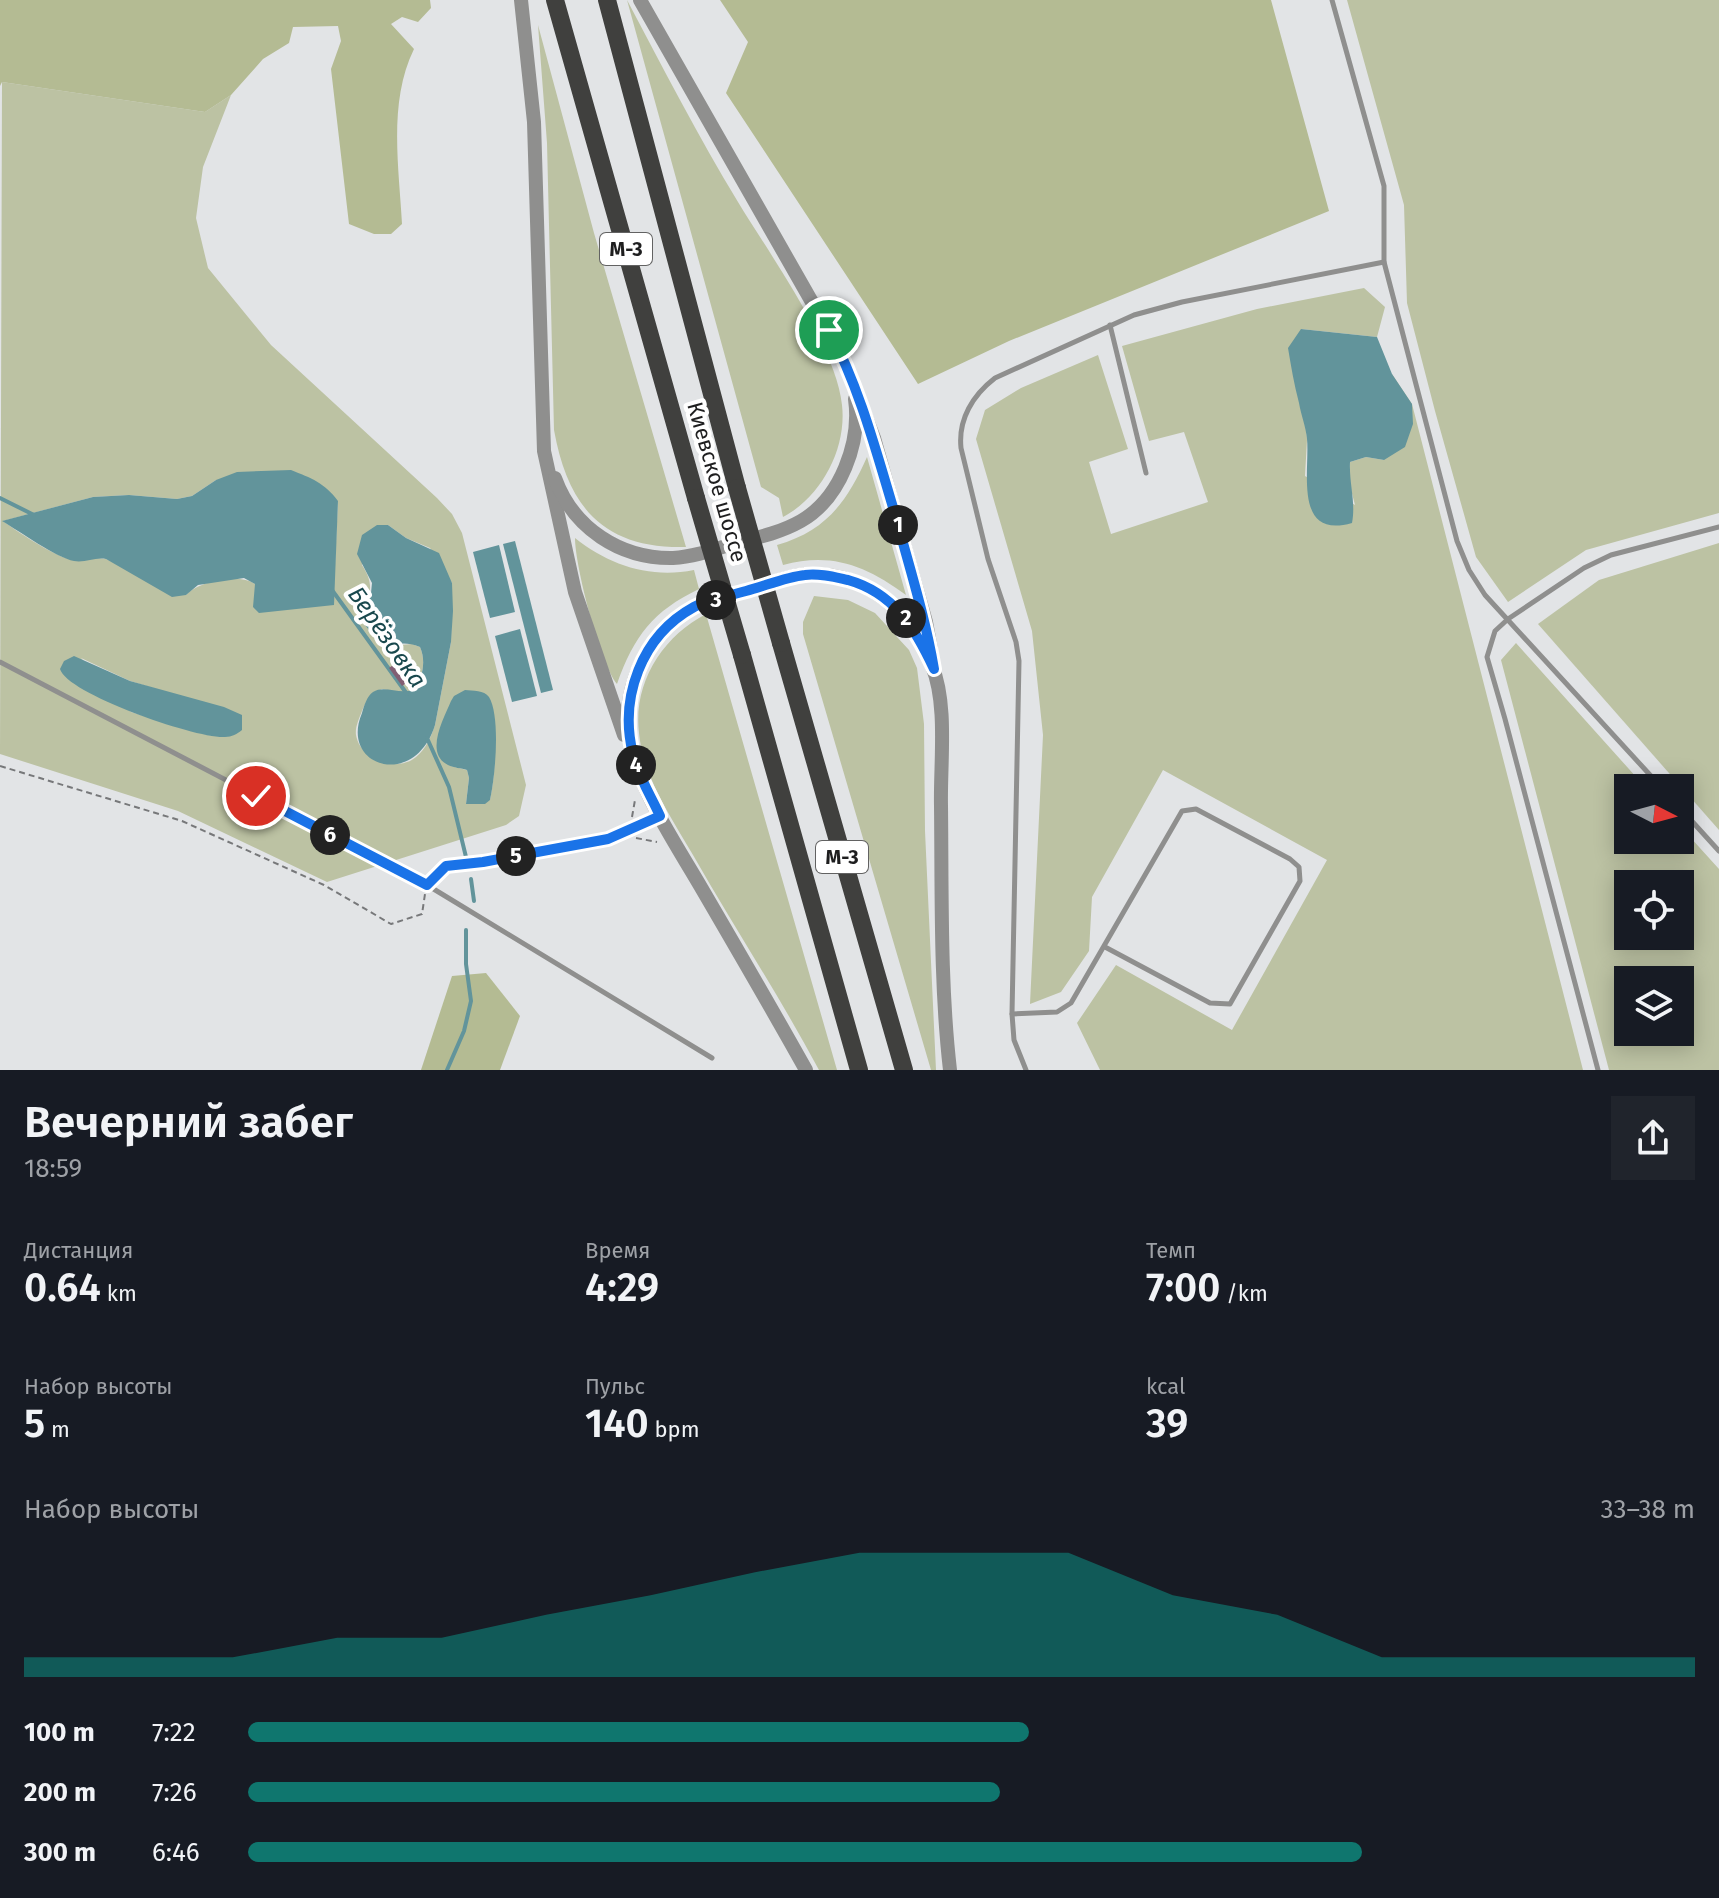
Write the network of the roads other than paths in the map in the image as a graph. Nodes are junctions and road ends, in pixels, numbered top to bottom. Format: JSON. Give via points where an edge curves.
{"nodes":[{"id":1,"x":521,"y":0,"type":"edge"},
{"id":2,"x":555,"y":0,"type":"edge"},
{"id":3,"x":607,"y":0,"type":"edge"},
{"id":4,"x":640,"y":0,"type":"edge"},
{"id":5,"x":1332,"y":0,"type":"edge"},
{"id":6,"x":1384,"y":262,"type":"junction"},
{"id":7,"x":1110,"y":325,"type":"junction"},
{"id":8,"x":851,"y":378,"type":"junction"},
{"id":9,"x":542,"y":419,"type":"junction"},
{"id":10,"x":1146,"y":473,"type":"dead end"},
{"id":11,"x":1719,"y":527,"type":"edge"},
{"id":12,"x":1508,"y":619,"type":"junction"},
{"id":13,"x":0,"y":662,"type":"edge"},
{"id":14,"x":934,"y":669,"type":"junction"},
{"id":15,"x":633,"y":758,"type":"junction"},
{"id":16,"x":1649,"y":774,"type":"edge"},
{"id":17,"x":660,"y":816,"type":"junction"},
{"id":18,"x":1694,"y":823,"type":"edge"},
{"id":19,"x":1719,"y":851,"type":"edge"},
{"id":20,"x":427,"y":885,"type":"junction"},
{"id":21,"x":1105,"y":947,"type":"junction"},
{"id":22,"x":1012,"y":1014,"type":"junction"},
{"id":23,"x":712,"y":1058,"type":"dead end"},
{"id":24,"x":806,"y":1070,"type":"edge"},
{"id":25,"x":859,"y":1070,"type":"edge"},
{"id":26,"x":904,"y":1070,"type":"edge"},
{"id":27,"x":950,"y":1070,"type":"edge"},
{"id":28,"x":1026,"y":1070,"type":"edge"},
{"id":29,"x":1598,"y":1070,"type":"edge"}],
"edges":[{"from":1,"to":9,"type":"street","via":[[534,122]]},
{"from":2,"to":25,"type":"highway","name":"Киевское шоссе","number":"М-3","bridge":true},
{"from":3,"to":26,"type":"highway","name":"Киевское шоссе","number":"М-3","bridge":true,"via":[[737,488]]},
{"from":4,"to":8,"type":"street","via":[[823,319]]},
{"from":5,"to":6,"type":"lane","via":[[1384,186]]},
{"from":6,"to":7,"type":"lane","via":[[1182,302]]},
{"from":6,"to":12,"type":"lane","via":[[1457,541],[1485,595]]},
{"from":7,"to":10,"type":"lane"},
{"from":7,"to":22,"type":"lane","via":[[995,378],[979,391],[961,431],[988,559],[1019,661]]},
{"from":8,"to":9,"type":"street","via":[[856,417],[851,449],[838,481],[817,508],[773,533],[677,558],[620,548],[588,529],[558,486]]},
{"from":8,"to":14,"type":"street","via":[[874,438],[926,622]]},
{"from":9,"to":15,"type":"street","via":[[547,477],[575,592]]},
{"from":11,"to":12,"type":"lane","via":[[1611,555]]},
{"from":12,"to":16,"type":"lane"},
{"from":12,"to":29,"type":"lane","via":[[1495,631],[1487,657]]},
{"from":13,"to":20,"type":"lane"},
{"from":14,"to":15,"type":"street","via":[[899,610],[850,581],[806,574],[701,604],[664,630],[638,669],[628,707]]},
{"from":14,"to":27,"type":"street","via":[[941,719]]},
{"from":15,"to":17,"type":"street"},
{"from":17,"to":20,"type":"lane","via":[[608,839],[446,866]]},
{"from":17,"to":24,"type":"street"},
{"from":18,"to":19,"type":"lane"},
{"from":20,"to":23,"type":"lane"},
{"from":21,"to":21,"type":"lane","via":[[1182,811],[1196,809],[1290,859],[1301,871],[1230,1004],[1210,1003]]},
{"from":21,"to":22,"type":"lane","via":[[1066,1009]]},
{"from":22,"to":28,"type":"lane","via":[[1014,1040]]}]}
